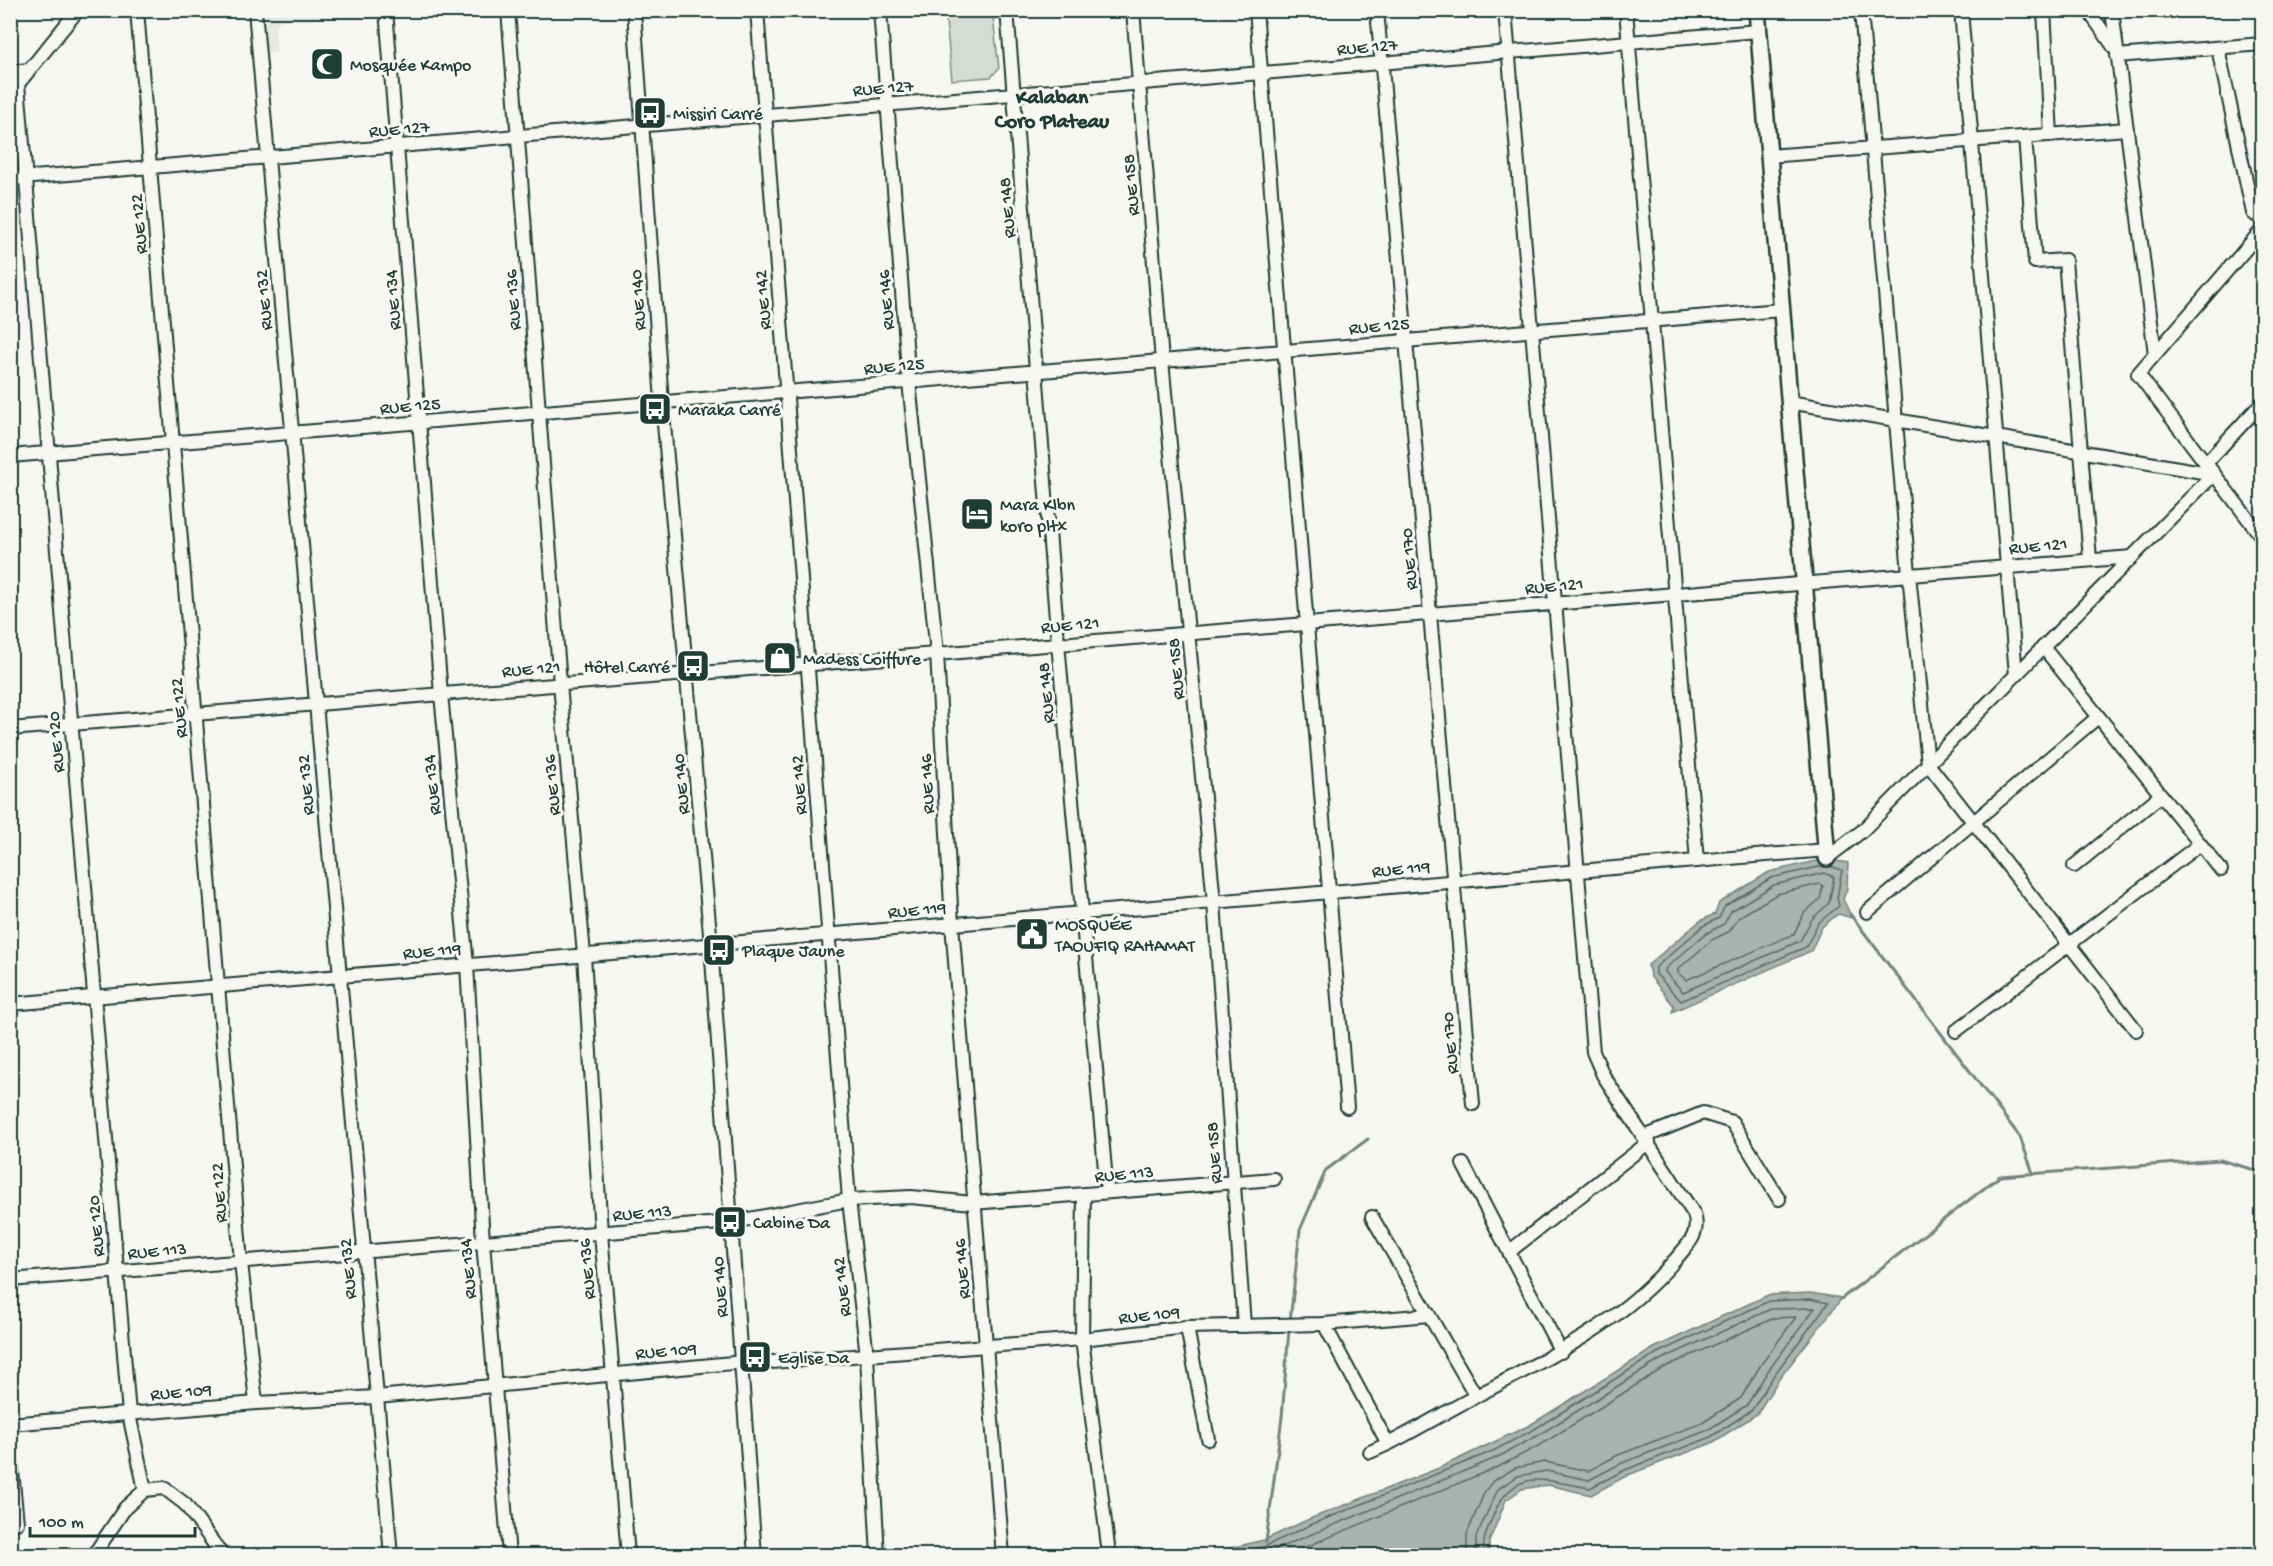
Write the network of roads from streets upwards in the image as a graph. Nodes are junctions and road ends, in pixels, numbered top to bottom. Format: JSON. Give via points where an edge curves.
{"nodes":[{"id":1,"x":78,"y":10,"type":"edge"},
{"id":2,"x":137,"y":10,"type":"edge"},
{"id":3,"x":255,"y":10,"type":"edge"},
{"id":4,"x":386,"y":10,"type":"edge"},
{"id":5,"x":508,"y":10,"type":"edge"},
{"id":6,"x":634,"y":10,"type":"edge"},
{"id":7,"x":757,"y":10,"type":"edge"},
{"id":8,"x":880,"y":10,"type":"edge"},
{"id":9,"x":1007,"y":10,"type":"edge"},
{"id":10,"x":1133,"y":10,"type":"edge"},
{"id":11,"x":1256,"y":10,"type":"edge"},
{"id":12,"x":1377,"y":10,"type":"edge"},
{"id":13,"x":1505,"y":10,"type":"edge"},
{"id":14,"x":1626,"y":10,"type":"edge"},
{"id":15,"x":1757,"y":10,"type":"edge"},
{"id":16,"x":1861,"y":10,"type":"edge"},
{"id":17,"x":1961,"y":10,"type":"edge"},
{"id":18,"x":2044,"y":10,"type":"edge"},
{"id":19,"x":2088,"y":10,"type":"edge"},
{"id":20,"x":2112,"y":10,"type":"edge"},
{"id":21,"x":1758,"y":31,"type":"junction"},
{"id":22,"x":1629,"y":41,"type":"junction"},
{"id":23,"x":2262,"y":44,"type":"edge"},
{"id":24,"x":2218,"y":48,"type":"junction"},
{"id":25,"x":1508,"y":52,"type":"junction"},
{"id":26,"x":2117,"y":54,"type":"junction"},
{"id":27,"x":1382,"y":62,"type":"junction"},
{"id":28,"x":29,"y":70,"type":"junction"},
{"id":29,"x":10,"y":72,"type":"edge"},
{"id":30,"x":1262,"y":73,"type":"junction"},
{"id":31,"x":1139,"y":83,"type":"junction"},
{"id":32,"x":1014,"y":94,"type":"junction"},
{"id":33,"x":887,"y":105,"type":"junction"},
{"id":34,"x":765,"y":115,"type":"junction"},
{"id":35,"x":643,"y":125,"type":"junction"},
{"id":36,"x":2127,"y":129,"type":"junction"},
{"id":37,"x":2051,"y":135,"type":"junction"},
{"id":38,"x":517,"y":136,"type":"junction"},
{"id":39,"x":2025,"y":137,"type":"junction"},
{"id":40,"x":1971,"y":141,"type":"junction"},
{"id":41,"x":398,"y":146,"type":"junction"},
{"id":42,"x":1873,"y":148,"type":"junction"},
{"id":43,"x":1769,"y":156,"type":"junction"},
{"id":44,"x":268,"y":157,"type":"junction"},
{"id":45,"x":151,"y":167,"type":"junction"},
{"id":46,"x":26,"y":178,"type":"junction"},
{"id":47,"x":10,"y":179,"type":"edge"},
{"id":48,"x":2262,"y":220,"type":"edge"},
{"id":49,"x":2262,"y":230,"type":"edge"},
{"id":50,"x":1781,"y":310,"type":"junction"},
{"id":51,"x":1652,"y":320,"type":"junction"},
{"id":52,"x":1532,"y":330,"type":"junction"},
{"id":53,"x":1408,"y":341,"type":"junction"},
{"id":54,"x":1284,"y":351,"type":"junction"},
{"id":55,"x":2155,"y":354,"type":"junction"},
{"id":56,"x":1162,"y":361,"type":"junction"},
{"id":57,"x":1038,"y":371,"type":"junction"},
{"id":58,"x":909,"y":382,"type":"junction"},
{"id":59,"x":788,"y":392,"type":"junction"},
{"id":60,"x":662,"y":402,"type":"junction"},
{"id":61,"x":1789,"y":402,"type":"junction"},
{"id":62,"x":2262,"y":403,"type":"edge"},
{"id":63,"x":539,"y":412,"type":"junction"},
{"id":64,"x":1896,"y":420,"type":"junction"},
{"id":65,"x":419,"y":422,"type":"junction"},
{"id":66,"x":292,"y":433,"type":"junction"},
{"id":67,"x":1996,"y":437,"type":"junction"},
{"id":68,"x":174,"y":443,"type":"junction"},
{"id":69,"x":2081,"y":451,"type":"junction"},
{"id":70,"x":49,"y":453,"type":"junction"},
{"id":71,"x":10,"y":456,"type":"edge"},
{"id":72,"x":2206,"y":463,"type":"junction"},
{"id":73,"x":2214,"y":474,"type":"junction"},
{"id":74,"x":2262,"y":537,"type":"edge"},
{"id":75,"x":2132,"y":557,"type":"junction"},
{"id":76,"x":2090,"y":559,"type":"junction"},
{"id":77,"x":2007,"y":566,"type":"junction"},
{"id":78,"x":1908,"y":574,"type":"junction"},
{"id":79,"x":1804,"y":582,"type":"junction"},
{"id":80,"x":1675,"y":593,"type":"junction"},
{"id":81,"x":1555,"y":603,"type":"junction"},
{"id":82,"x":1430,"y":613,"type":"junction"},
{"id":83,"x":1307,"y":623,"type":"junction"},
{"id":84,"x":1190,"y":633,"type":"junction"},
{"id":85,"x":1058,"y":644,"type":"junction"},
{"id":86,"x":2043,"y":647,"type":"junction"},
{"id":87,"x":937,"y":653,"type":"junction"},
{"id":88,"x":807,"y":664,"type":"junction"},
{"id":89,"x":688,"y":674,"type":"junction"},
{"id":90,"x":2016,"y":675,"type":"junction"},
{"id":91,"x":560,"y":684,"type":"junction"},
{"id":92,"x":441,"y":694,"type":"junction"},
{"id":93,"x":316,"y":704,"type":"junction"},
{"id":94,"x":196,"y":714,"type":"junction"},
{"id":95,"x":2098,"y":717,"type":"junction"},
{"id":96,"x":71,"y":724,"type":"junction"},
{"id":97,"x":10,"y":729,"type":"edge"},
{"id":98,"x":1928,"y":764,"type":"junction"},
{"id":99,"x":2161,"y":795,"type":"junction"},
{"id":100,"x":1974,"y":824,"type":"junction"},
{"id":101,"x":2200,"y":843,"type":"junction"},
{"id":102,"x":1826,"y":854,"type":"junction"},
{"id":103,"x":1697,"y":861,"type":"junction"},
{"id":104,"x":2074,"y":866,"type":"dead end"},
{"id":105,"x":2221,"y":870,"type":"dead end"},
{"id":106,"x":1578,"y":871,"type":"junction"},
{"id":107,"x":1453,"y":881,"type":"junction"},
{"id":108,"x":1329,"y":892,"type":"junction"},
{"id":109,"x":1214,"y":902,"type":"junction"},
{"id":110,"x":1868,"y":912,"type":"dead end"},
{"id":111,"x":1083,"y":913,"type":"junction"},
{"id":112,"x":952,"y":924,"type":"junction"},
{"id":113,"x":828,"y":935,"type":"junction"},
{"id":114,"x":2069,"y":944,"type":"junction"},
{"id":115,"x":711,"y":945,"type":"junction"},
{"id":116,"x":584,"y":955,"type":"junction"},
{"id":117,"x":467,"y":965,"type":"junction"},
{"id":118,"x":340,"y":976,"type":"junction"},
{"id":119,"x":220,"y":986,"type":"junction"},
{"id":120,"x":94,"y":997,"type":"junction"},
{"id":121,"x":10,"y":1004,"type":"edge"},
{"id":122,"x":2136,"y":1030,"type":"dead end"},
{"id":123,"x":1956,"y":1031,"type":"dead end"},
{"id":124,"x":1473,"y":1104,"type":"dead end"},
{"id":125,"x":1347,"y":1107,"type":"dead end"},
{"id":126,"x":1647,"y":1139,"type":"junction"},
{"id":127,"x":1463,"y":1164,"type":"dead end"},
{"id":128,"x":1274,"y":1179,"type":"dead end"},
{"id":129,"x":1233,"y":1182,"type":"junction"},
{"id":130,"x":1107,"y":1192,"type":"junction"},
{"id":131,"x":1084,"y":1194,"type":"junction"},
{"id":132,"x":1779,"y":1199,"type":"dead end"},
{"id":133,"x":849,"y":1200,"type":"junction"},
{"id":134,"x":973,"y":1203,"type":"junction"},
{"id":135,"x":1372,"y":1217,"type":"dead end"},
{"id":136,"x":733,"y":1222,"type":"junction"},
{"id":137,"x":601,"y":1233,"type":"junction"},
{"id":138,"x":483,"y":1242,"type":"junction"},
{"id":139,"x":1510,"y":1251,"type":"junction"},
{"id":140,"x":364,"y":1252,"type":"junction"},
{"id":141,"x":241,"y":1262,"type":"junction"},
{"id":142,"x":117,"y":1272,"type":"junction"},
{"id":143,"x":10,"y":1280,"type":"edge"},
{"id":144,"x":1429,"y":1315,"type":"junction"},
{"id":145,"x":1324,"y":1324,"type":"junction"},
{"id":146,"x":1244,"y":1326,"type":"junction"},
{"id":147,"x":1186,"y":1327,"type":"junction"},
{"id":148,"x":1082,"y":1339,"type":"junction"},
{"id":149,"x":987,"y":1346,"type":"junction"},
{"id":150,"x":1561,"y":1352,"type":"junction"},
{"id":151,"x":867,"y":1356,"type":"junction"},
{"id":152,"x":743,"y":1362,"type":"junction"},
{"id":153,"x":613,"y":1373,"type":"junction"},
{"id":154,"x":495,"y":1386,"type":"junction"},
{"id":155,"x":1476,"y":1396,"type":"junction"},
{"id":156,"x":377,"y":1397,"type":"junction"},
{"id":157,"x":256,"y":1403,"type":"junction"},
{"id":158,"x":129,"y":1414,"type":"junction"},
{"id":159,"x":10,"y":1424,"type":"edge"},
{"id":160,"x":1208,"y":1439,"type":"dead end"},
{"id":161,"x":1388,"y":1444,"type":"junction"},
{"id":162,"x":10,"y":1450,"type":"edge"},
{"id":163,"x":1370,"y":1452,"type":"dead end"},
{"id":164,"x":145,"y":1490,"type":"junction"},
{"id":165,"x":17,"y":1523,"type":"dead end"},
{"id":166,"x":1109,"y":1554,"type":"dead end"},
{"id":167,"x":93,"y":1556,"type":"edge"},
{"id":168,"x":223,"y":1556,"type":"edge"},
{"id":169,"x":390,"y":1556,"type":"edge"},
{"id":170,"x":509,"y":1556,"type":"edge"},
{"id":171,"x":628,"y":1556,"type":"edge"},
{"id":172,"x":755,"y":1556,"type":"edge"},
{"id":173,"x":878,"y":1556,"type":"edge"},
{"id":174,"x":1003,"y":1556,"type":"edge"}],
"edges":[{"from":1,"to":28,"type":"street","name":"RUE 120"},
{"from":2,"to":45,"type":"street","name":"RUE 122"},
{"from":3,"to":44,"type":"street","name":"RUE 132"},
{"from":4,"to":41,"type":"street","name":"RUE 134"},
{"from":5,"to":38,"type":"street","name":"RUE 136"},
{"from":6,"to":35,"type":"street","name":"RUE 140"},
{"from":7,"to":34,"type":"street","name":"RUE 142"},
{"from":8,"to":33,"type":"street","name":"RUE 146"},
{"from":9,"to":32,"type":"street","name":"RUE 148"},
{"from":10,"to":31,"type":"street","name":"RUE 158"},
{"from":11,"to":30,"type":"street"},
{"from":12,"to":27,"type":"street","name":"RUE 170"},
{"from":13,"to":25,"type":"street"},
{"from":14,"to":22,"type":"street"},
{"from":15,"to":21,"type":"street"},
{"from":16,"to":42,"type":"street"},
{"from":17,"to":40,"type":"street"},
{"from":18,"to":37,"type":"street"},
{"from":19,"to":26,"type":"street"},
{"from":20,"to":26,"type":"street"},
{"from":21,"to":22,"type":"street","name":"RUE 127"},
{"from":21,"to":43,"type":"street"},
{"from":22,"to":25,"type":"street","name":"RUE 127"},
{"from":22,"to":51,"type":"street"},
{"from":23,"to":24,"type":"street"},
{"from":24,"to":26,"type":"street"},
{"from":24,"to":48,"type":"street","via":[[2253,213]]},
{"from":25,"to":27,"type":"street","name":"RUE 127"},
{"from":25,"to":52,"type":"street"},
{"from":26,"to":36,"type":"street"},
{"from":27,"to":30,"type":"street","name":"RUE 127"},
{"from":27,"to":53,"type":"street","name":"RUE 170"},
{"from":28,"to":29,"type":"street"},
{"from":28,"to":46,"type":"street","name":"RUE 120","via":[[18,84]]},
{"from":30,"to":31,"type":"street","name":"RUE 127"},
{"from":30,"to":54,"type":"street"},
{"from":31,"to":32,"type":"street","name":"RUE 127"},
{"from":31,"to":56,"type":"street","name":"RUE 158"},
{"from":32,"to":33,"type":"street","name":"RUE 127"},
{"from":32,"to":57,"type":"street","name":"RUE 148"},
{"from":33,"to":34,"type":"street","name":"RUE 127"},
{"from":33,"to":58,"type":"street","name":"RUE 146"},
{"from":34,"to":35,"type":"street","name":"RUE 127"},
{"from":34,"to":59,"type":"street","name":"RUE 142"},
{"from":35,"to":38,"type":"street","name":"RUE 127"},
{"from":35,"to":60,"type":"street","name":"RUE 140"},
{"from":36,"to":37,"type":"street"},
{"from":36,"to":55,"type":"street"},
{"from":37,"to":39,"type":"street"},
{"from":38,"to":41,"type":"street","name":"RUE 127"},
{"from":38,"to":63,"type":"street","name":"RUE 136"},
{"from":39,"to":40,"type":"street"},
{"from":39,"to":69,"type":"street","via":[[2035,262],[2065,260]]},
{"from":40,"to":42,"type":"street"},
{"from":40,"to":67,"type":"street"},
{"from":41,"to":44,"type":"street","name":"RUE 127"},
{"from":41,"to":65,"type":"street","name":"RUE 134"},
{"from":42,"to":43,"type":"street"},
{"from":42,"to":64,"type":"street"},
{"from":43,"to":50,"type":"street"},
{"from":44,"to":45,"type":"street","name":"RUE 127"},
{"from":44,"to":66,"type":"street","name":"RUE 132"},
{"from":45,"to":46,"type":"street","name":"RUE 127"},
{"from":45,"to":68,"type":"street","name":"RUE 122"},
{"from":46,"to":47,"type":"street","name":"RUE 127"},
{"from":46,"to":70,"type":"street","name":"RUE 120"},
{"from":49,"to":55,"type":"street"},
{"from":50,"to":51,"type":"street","name":"RUE 125"},
{"from":50,"to":61,"type":"street"},
{"from":51,"to":52,"type":"street","name":"RUE 125"},
{"from":51,"to":80,"type":"street"},
{"from":52,"to":53,"type":"street","name":"RUE 125"},
{"from":52,"to":81,"type":"street"},
{"from":53,"to":54,"type":"street","name":"RUE 125"},
{"from":53,"to":82,"type":"street","name":"RUE 170"},
{"from":54,"to":56,"type":"street","name":"RUE 125"},
{"from":54,"to":83,"type":"street"},
{"from":55,"to":72,"type":"street","via":[[2138,374]]},
{"from":56,"to":57,"type":"street","name":"RUE 125"},
{"from":56,"to":84,"type":"street","name":"RUE 158"},
{"from":57,"to":58,"type":"street","name":"RUE 125"},
{"from":57,"to":85,"type":"street","name":"RUE 148"},
{"from":58,"to":59,"type":"street","name":"RUE 125"},
{"from":58,"to":87,"type":"street","name":"RUE 146"},
{"from":59,"to":60,"type":"street","name":"RUE 125"},
{"from":59,"to":88,"type":"street","name":"RUE 142"},
{"from":60,"to":63,"type":"street","name":"RUE 125"},
{"from":60,"to":89,"type":"street","name":"RUE 140"},
{"from":61,"to":64,"type":"street"},
{"from":61,"to":79,"type":"street"},
{"from":62,"to":72,"type":"street"},
{"from":63,"to":65,"type":"street","name":"RUE 125"},
{"from":63,"to":91,"type":"street","name":"RUE 136"},
{"from":64,"to":67,"type":"street"},
{"from":64,"to":78,"type":"street"},
{"from":65,"to":66,"type":"street","name":"RUE 125"},
{"from":65,"to":92,"type":"street","name":"RUE 134"},
{"from":66,"to":68,"type":"street","name":"RUE 125"},
{"from":66,"to":93,"type":"street","name":"RUE 132"},
{"from":67,"to":69,"type":"street"},
{"from":67,"to":77,"type":"street"},
{"from":68,"to":70,"type":"street","name":"RUE 125"},
{"from":68,"to":94,"type":"street","name":"RUE 122"},
{"from":69,"to":73,"type":"street"},
{"from":69,"to":76,"type":"street"},
{"from":70,"to":71,"type":"street","name":"RUE 125"},
{"from":70,"to":96,"type":"street","name":"RUE 120"},
{"from":72,"to":73,"type":"street"},
{"from":73,"to":74,"type":"street"},
{"from":73,"to":75,"type":"street"},
{"from":75,"to":76,"type":"street","name":"RUE 121"},
{"from":75,"to":86,"type":"street"},
{"from":76,"to":77,"type":"street","name":"RUE 121"},
{"from":77,"to":78,"type":"street","name":"RUE 121"},
{"from":77,"to":90,"type":"street"},
{"from":78,"to":79,"type":"street","name":"RUE 121"},
{"from":78,"to":98,"type":"street"},
{"from":79,"to":80,"type":"street","name":"RUE 121"},
{"from":79,"to":102,"type":"street"},
{"from":80,"to":81,"type":"street","name":"RUE 121"},
{"from":80,"to":103,"type":"street"},
{"from":81,"to":82,"type":"street","name":"RUE 121"},
{"from":81,"to":106,"type":"street"},
{"from":82,"to":83,"type":"street","name":"RUE 121"},
{"from":82,"to":107,"type":"street","name":"RUE 170"},
{"from":83,"to":84,"type":"street","name":"RUE 121"},
{"from":83,"to":108,"type":"street"},
{"from":84,"to":85,"type":"street","name":"RUE 121"},
{"from":84,"to":109,"type":"street","name":"RUE 158"},
{"from":85,"to":87,"type":"street","name":"RUE 121"},
{"from":85,"to":111,"type":"street","name":"RUE 148"},
{"from":86,"to":90,"type":"street"},
{"from":86,"to":95,"type":"street"},
{"from":87,"to":88,"type":"street","name":"RUE 121"},
{"from":87,"to":112,"type":"street","name":"RUE 146"},
{"from":88,"to":89,"type":"street","name":"RUE 121"},
{"from":88,"to":113,"type":"street","name":"RUE 142"},
{"from":89,"to":91,"type":"street","name":"RUE 121"},
{"from":89,"to":115,"type":"street","name":"RUE 140"},
{"from":90,"to":98,"type":"street"},
{"from":91,"to":92,"type":"street","name":"RUE 121"},
{"from":91,"to":116,"type":"street","name":"RUE 136"},
{"from":92,"to":93,"type":"street","name":"RUE 121"},
{"from":92,"to":117,"type":"street","name":"RUE 134"},
{"from":93,"to":94,"type":"street","name":"RUE 121"},
{"from":93,"to":118,"type":"street","name":"RUE 132"},
{"from":94,"to":96,"type":"street","name":"RUE 121"},
{"from":94,"to":119,"type":"street","name":"RUE 122"},
{"from":95,"to":99,"type":"street"},
{"from":95,"to":100,"type":"street"},
{"from":96,"to":97,"type":"street","name":"RUE 121"},
{"from":96,"to":120,"type":"street","name":"RUE 120"},
{"from":98,"to":100,"type":"street"},
{"from":98,"to":102,"type":"street","via":[[1862,831]]},
{"from":99,"to":101,"type":"street"},
{"from":99,"to":104,"type":"street"},
{"from":100,"to":110,"type":"street"},
{"from":100,"to":114,"type":"street"},
{"from":101,"to":105,"type":"street"},
{"from":101,"to":114,"type":"street"},
{"from":102,"to":103,"type":"street","name":"RUE 119"},
{"from":103,"to":106,"type":"street","name":"RUE 119"},
{"from":106,"to":107,"type":"street","name":"RUE 119"},
{"from":106,"to":126,"type":"street","via":[[1593,1052],[1603,1075]]},
{"from":107,"to":108,"type":"street","name":"RUE 119"},
{"from":107,"to":124,"type":"street","name":"RUE 170"},
{"from":108,"to":109,"type":"street","name":"RUE 119"},
{"from":108,"to":125,"type":"street"},
{"from":109,"to":111,"type":"street","name":"RUE 119"},
{"from":109,"to":129,"type":"street","name":"RUE 158"},
{"from":111,"to":112,"type":"street","name":"RUE 119"},
{"from":111,"to":130,"type":"street","name":"RUE 148"},
{"from":112,"to":113,"type":"street","name":"RUE 119"},
{"from":112,"to":134,"type":"street","name":"RUE 146"},
{"from":113,"to":115,"type":"street","name":"RUE 119"},
{"from":113,"to":133,"type":"street","name":"RUE 142"},
{"from":114,"to":122,"type":"street"},
{"from":114,"to":123,"type":"street"},
{"from":115,"to":116,"type":"street","name":"RUE 119"},
{"from":115,"to":136,"type":"street","name":"RUE 140"},
{"from":116,"to":117,"type":"street","name":"RUE 119"},
{"from":116,"to":137,"type":"street","name":"RUE 136"},
{"from":117,"to":118,"type":"street","name":"RUE 119"},
{"from":117,"to":138,"type":"street","name":"RUE 134"},
{"from":118,"to":119,"type":"street","name":"RUE 119"},
{"from":118,"to":140,"type":"street","name":"RUE 132"},
{"from":119,"to":120,"type":"street","name":"RUE 119"},
{"from":119,"to":141,"type":"street","name":"RUE 122"},
{"from":120,"to":121,"type":"street","name":"RUE 119"},
{"from":120,"to":142,"type":"street","name":"RUE 120"},
{"from":126,"to":132,"type":"street","via":[[1703,1113],[1732,1122]]},
{"from":126,"to":139,"type":"street"},
{"from":126,"to":150,"type":"street","via":[[1694,1214],[1698,1225],[1695,1236],[1637,1300]]},
{"from":127,"to":139,"type":"street"},
{"from":128,"to":129,"type":"street","name":"RUE 113"},
{"from":129,"to":130,"type":"street","name":"RUE 113"},
{"from":129,"to":146,"type":"street","name":"RUE 158"},
{"from":130,"to":131,"type":"street","name":"RUE 113"},
{"from":131,"to":134,"type":"street","name":"RUE 113"},
{"from":131,"to":148,"type":"street"},
{"from":133,"to":134,"type":"street","name":"RUE 113","via":[[911,1197]]},
{"from":133,"to":136,"type":"street","name":"RUE 113"},
{"from":133,"to":151,"type":"street","name":"RUE 142"},
{"from":134,"to":149,"type":"street","name":"RUE 146"},
{"from":135,"to":144,"type":"street"},
{"from":136,"to":137,"type":"street","name":"RUE 113"},
{"from":136,"to":152,"type":"street","name":"RUE 140"},
{"from":137,"to":138,"type":"street","name":"RUE 113"},
{"from":137,"to":153,"type":"street","name":"RUE 136"},
{"from":138,"to":140,"type":"street","name":"RUE 113"},
{"from":138,"to":154,"type":"street","name":"RUE 134"},
{"from":139,"to":150,"type":"street"},
{"from":140,"to":141,"type":"street","name":"RUE 113"},
{"from":140,"to":156,"type":"street","name":"RUE 132"},
{"from":141,"to":142,"type":"street","name":"RUE 113"},
{"from":141,"to":157,"type":"street","name":"RUE 122"},
{"from":142,"to":143,"type":"street","name":"RUE 113"},
{"from":142,"to":158,"type":"street","name":"RUE 120"},
{"from":144,"to":145,"type":"street","name":"RUE 109"},
{"from":144,"to":155,"type":"street"},
{"from":145,"to":146,"type":"street","name":"RUE 109"},
{"from":145,"to":161,"type":"street"},
{"from":146,"to":147,"type":"street","name":"RUE 109"},
{"from":147,"to":148,"type":"street","name":"RUE 109"},
{"from":147,"to":160,"type":"street"},
{"from":148,"to":149,"type":"street","name":"RUE 109"},
{"from":148,"to":166,"type":"street"},
{"from":149,"to":151,"type":"street","name":"RUE 109"},
{"from":149,"to":174,"type":"street","name":"RUE 146"},
{"from":150,"to":155,"type":"street"},
{"from":151,"to":152,"type":"street","name":"RUE 109"},
{"from":151,"to":173,"type":"street","name":"RUE 142"},
{"from":152,"to":153,"type":"street","name":"RUE 109"},
{"from":152,"to":172,"type":"street","name":"RUE 140"},
{"from":153,"to":154,"type":"street","name":"RUE 109"},
{"from":153,"to":171,"type":"street","name":"RUE 136"},
{"from":154,"to":156,"type":"street","name":"RUE 109"},
{"from":154,"to":170,"type":"street","name":"RUE 134"},
{"from":155,"to":161,"type":"street"},
{"from":156,"to":157,"type":"street","name":"RUE 109"},
{"from":156,"to":169,"type":"street","name":"RUE 132"},
{"from":157,"to":158,"type":"street","name":"RUE 109"},
{"from":158,"to":159,"type":"street","name":"RUE 109"},
{"from":158,"to":164,"type":"street","name":"RUE 120"},
{"from":161,"to":163,"type":"street"},
{"from":162,"to":165,"type":"street"},
{"from":164,"to":167,"type":"street","via":[[125,1508]]},
{"from":164,"to":168,"type":"street","via":[[164,1488],[185,1504]]}]}
